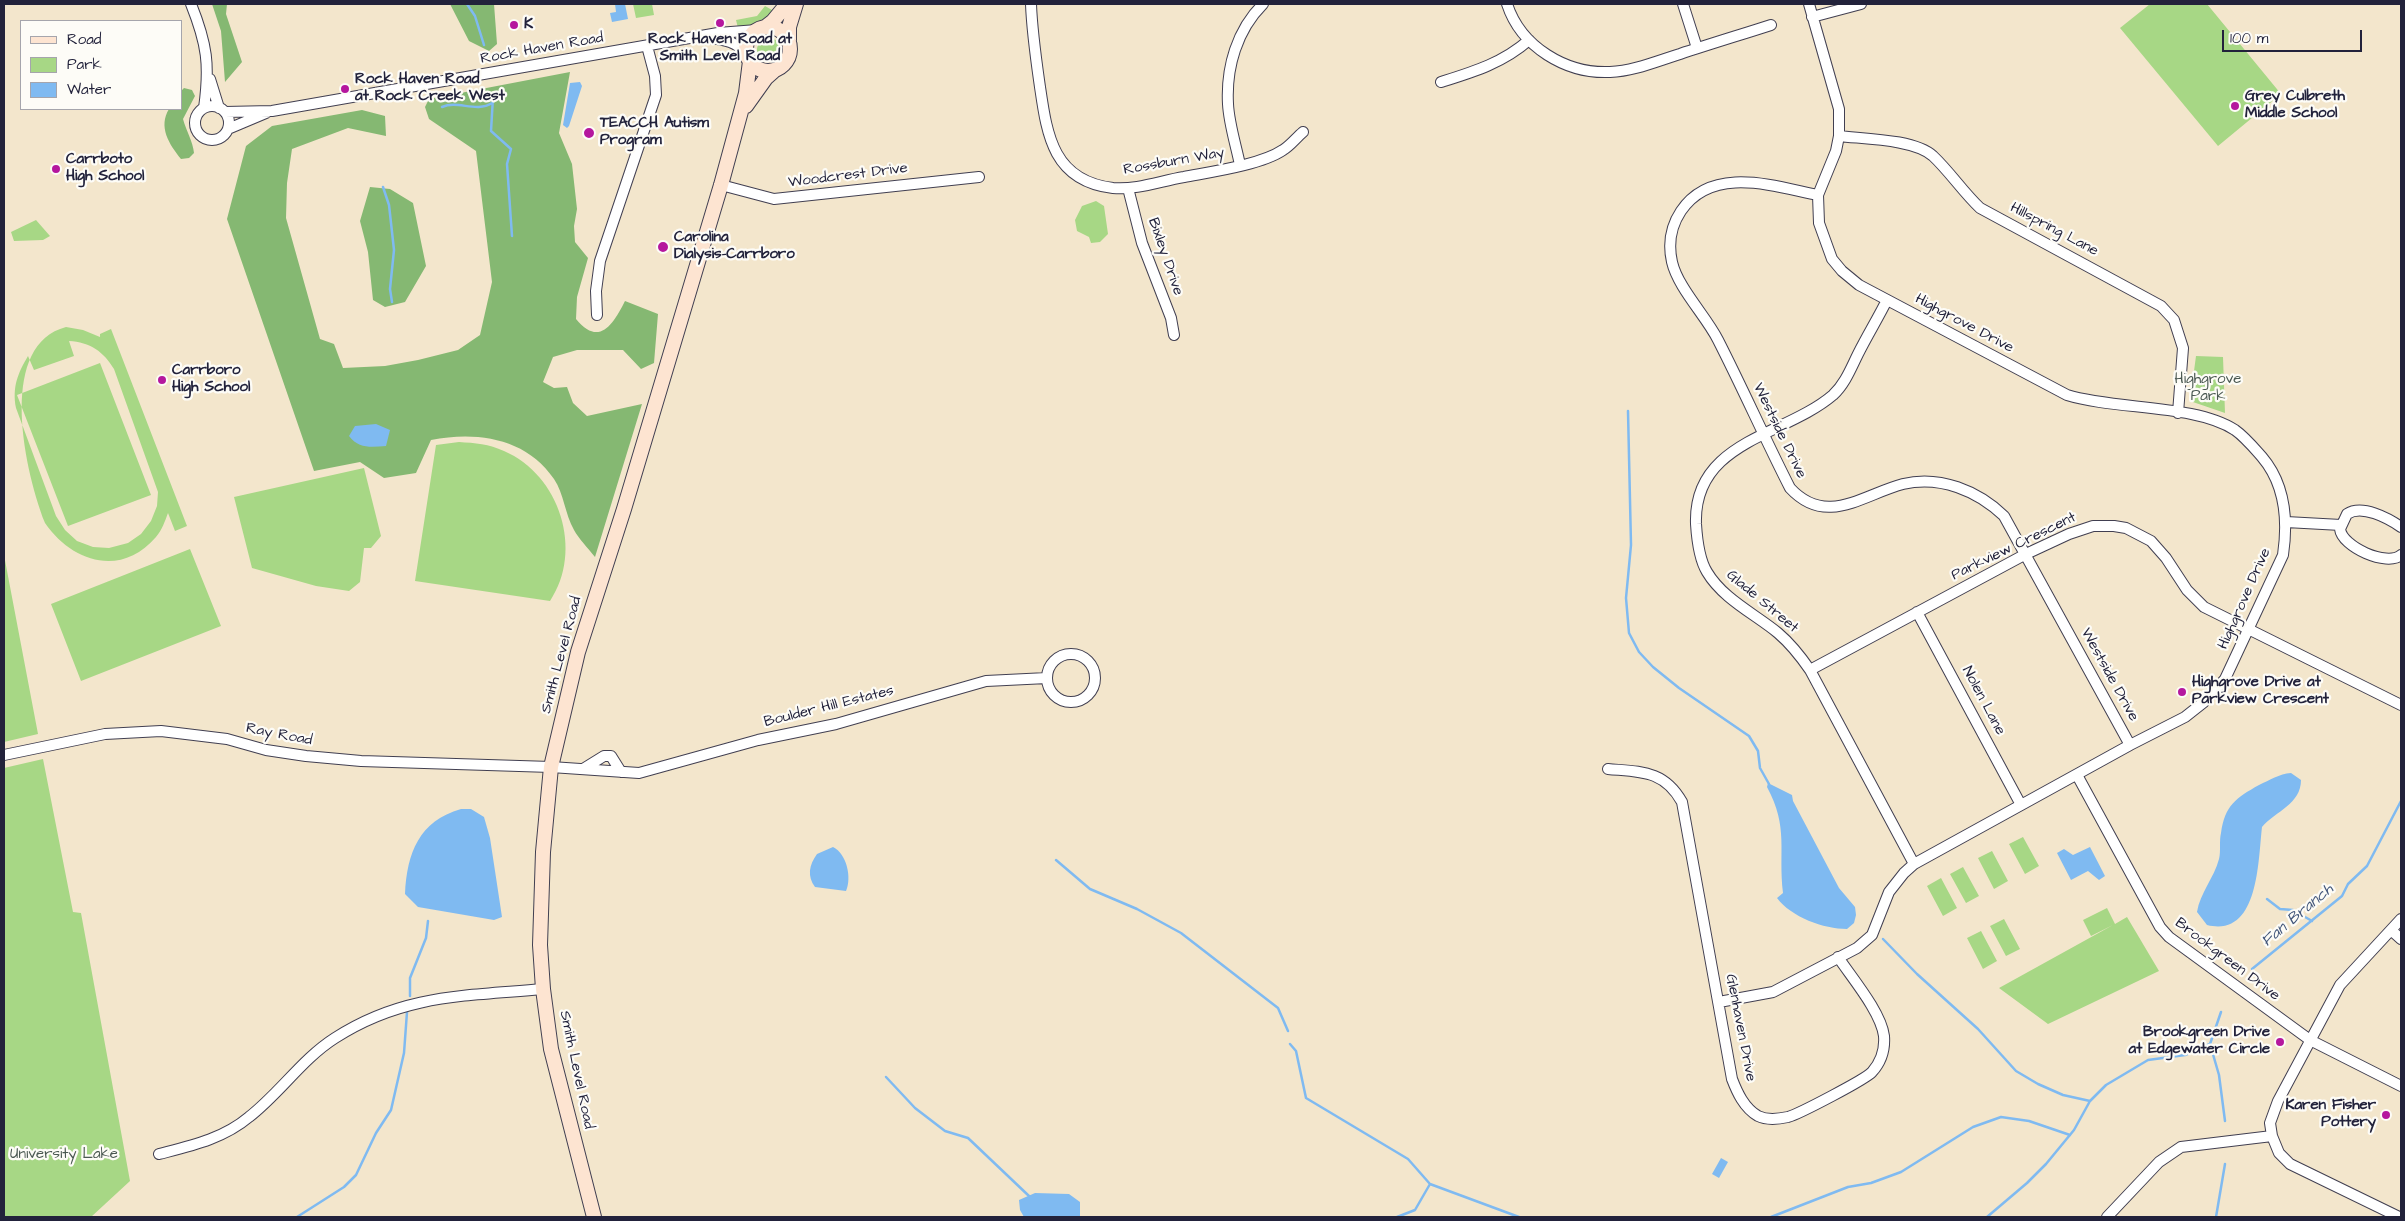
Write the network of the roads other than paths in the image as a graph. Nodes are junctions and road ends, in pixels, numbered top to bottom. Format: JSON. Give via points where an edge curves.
{"nodes":[{"id":1,"x":191,"y":4,"type":"edge"},
{"id":2,"x":787,"y":4,"type":"edge"},
{"id":3,"x":796,"y":4,"type":"edge"},
{"id":4,"x":1031,"y":4,"type":"edge"},
{"id":5,"x":1263,"y":4,"type":"edge"},
{"id":6,"x":1507,"y":4,"type":"edge"},
{"id":7,"x":1683,"y":4,"type":"edge"},
{"id":8,"x":1809,"y":4,"type":"edge"},
{"id":9,"x":1861,"y":4,"type":"edge"},
{"id":10,"x":1812,"y":17,"type":"junction"},
{"id":11,"x":1771,"y":25,"type":"dead end"},
{"id":12,"x":760,"y":29,"type":"junction"},
{"id":13,"x":700,"y":37,"type":"junction"},
{"id":14,"x":788,"y":40,"type":"junction"},
{"id":15,"x":1528,"y":40,"type":"junction"},
{"id":16,"x":648,"y":46,"type":"junction"},
{"id":17,"x":1697,"y":48,"type":"junction"},
{"id":18,"x":749,"y":58,"type":"junction"},
{"id":19,"x":775,"y":70,"type":"junction"},
{"id":20,"x":208,"y":73,"type":"junction"},
{"id":21,"x":1441,"y":82,"type":"dead end"},
{"id":22,"x":204,"y":108,"type":"junction"},
{"id":23,"x":222,"y":110,"type":"junction"},
{"id":24,"x":272,"y":111,"type":"junction"},
{"id":25,"x":740,"y":114,"type":"junction"},
{"id":26,"x":228,"y":128,"type":"junction"},
{"id":27,"x":1303,"y":132,"type":"dead end"},
{"id":28,"x":1839,"y":136,"type":"junction"},
{"id":29,"x":1240,"y":165,"type":"junction"},
{"id":30,"x":979,"y":177,"type":"dead end"},
{"id":31,"x":721,"y":185,"type":"junction"},
{"id":32,"x":1128,"y":188,"type":"junction"},
{"id":33,"x":1818,"y":195,"type":"junction"},
{"id":34,"x":1887,"y":300,"type":"junction"},
{"id":35,"x":598,"y":315,"type":"dead end"},
{"id":36,"x":1174,"y":335,"type":"dead end"},
{"id":37,"x":2178,"y":413,"type":"junction"},
{"id":38,"x":1763,"y":433,"type":"junction"},
{"id":39,"x":2286,"y":522,"type":"junction"},
{"id":40,"x":2340,"y":525,"type":"junction"},
{"id":41,"x":2401,"y":527,"type":"edge"},
{"id":42,"x":2026,"y":554,"type":"junction"},
{"id":43,"x":2401,"y":554,"type":"edge"},
{"id":44,"x":1917,"y":612,"type":"junction"},
{"id":45,"x":2249,"y":630,"type":"junction"},
{"id":46,"x":1810,"y":670,"type":"junction"},
{"id":47,"x":1047,"y":678,"type":"junction"},
{"id":48,"x":2401,"y":705,"type":"edge"},
{"id":49,"x":2130,"y":745,"type":"junction"},
{"id":50,"x":4,"y":755,"type":"edge"},
{"id":51,"x":551,"y":767,"type":"junction"},
{"id":52,"x":583,"y":769,"type":"junction"},
{"id":53,"x":1608,"y":769,"type":"dead end"},
{"id":54,"x":621,"y":772,"type":"junction"},
{"id":55,"x":2078,"y":775,"type":"junction"},
{"id":56,"x":2021,"y":805,"type":"junction"},
{"id":57,"x":1914,"y":864,"type":"junction"},
{"id":58,"x":2401,"y":919,"type":"edge"},
{"id":59,"x":2391,"y":930,"type":"junction"},
{"id":60,"x":2401,"y":939,"type":"edge"},
{"id":61,"x":1838,"y":957,"type":"junction"},
{"id":62,"x":543,"y":989,"type":"junction"},
{"id":63,"x":1719,"y":1002,"type":"junction"},
{"id":64,"x":2310,"y":1040,"type":"junction"},
{"id":65,"x":2401,"y":1086,"type":"edge"},
{"id":66,"x":2272,"y":1136,"type":"junction"},
{"id":67,"x":159,"y":1154,"type":"dead end"},
{"id":68,"x":2111,"y":1216,"type":"edge"},
{"id":69,"x":594,"y":1217,"type":"edge"},
{"id":70,"x":2399,"y":1217,"type":"edge"}],
"edges":[{"from":1,"to":20,"type":"street","name":"Rock Haven Road","via":[[203,37]]},
{"from":2,"to":12,"type":"main road","via":[[773,21]]},
{"from":3,"to":14,"type":"main road"},
{"from":4,"to":32,"type":"street","name":"Rossburn Way","via":[[1047,132],[1056,153],[1066,167],[1081,178],[1098,185]]},
{"from":5,"to":29,"type":"street","via":[[1248,20],[1230,73],[1228,104]]},
{"from":6,"to":15,"type":"street"},
{"from":7,"to":17,"type":"street"},
{"from":8,"to":10,"type":"street","name":"Highgrove Drive"},
{"from":9,"to":10,"type":"street"},
{"from":10,"to":28,"type":"street","name":"Highgrove Drive","via":[[1839,109]]},
{"from":11,"to":17,"type":"street"},
{"from":12,"to":13,"type":"street","name":"Rock Haven Road"},
{"from":12,"to":14,"type":"main road","via":[[779,30]]},
{"from":12,"to":18,"type":"main road","via":[[748,42]]},
{"from":13,"to":16,"type":"street","name":"Rock Haven Road"},
{"from":13,"to":18,"type":"street","name":"Rock Haven Road","via":[[732,42],[740,46]]},
{"from":14,"to":19,"type":"main road","via":[[790,54],[787,61]]},
{"from":15,"to":17,"type":"street","via":[[1560,62],[1598,72],[1633,69]]},
{"from":15,"to":21,"type":"street","via":[[1496,63]]},
{"from":16,"to":24,"type":"street","name":"Rock Haven Road"},
{"from":16,"to":35,"type":"street","via":[[656,95],[600,261],[596,291]]},
{"from":18,"to":19,"type":"main road","via":[[761,70]]},
{"from":18,"to":25,"type":"main road","name":"Smith Level Road","via":[[749,82]]},
{"from":19,"to":25,"type":"main road","name":"Smith Level Road"},
{"from":20,"to":22,"type":"street","name":"Rock Haven Road"},
{"from":20,"to":23,"type":"street","name":"Rock Haven Road"},
{"from":22,"to":23,"type":"street","name":"Rock Haven Road"},
{"from":22,"to":26,"type":"street","name":"Rock Haven Road","via":[[195,121],[200,136],[215,140]]},
{"from":23,"to":24,"type":"street","name":"Rock Haven Road"},
{"from":23,"to":26,"type":"street","name":"Rock Haven Road","via":[[228,117]]},
{"from":24,"to":26,"type":"street","name":"Rock Haven Road"},
{"from":25,"to":31,"type":"main road","name":"Smith Level Road"},
{"from":27,"to":29,"type":"street","name":"Rossburn Way","via":[[1283,151]]},
{"from":28,"to":33,"type":"street","name":"Highgrove Drive","via":[[1836,152]]},
{"from":28,"to":37,"type":"street","name":"Hillspring Lane","via":[[1922,149],[1980,208],[2161,306],[2174,320],[2182,348]]},
{"from":29,"to":32,"type":"street","name":"Rossburn Way"},
{"from":30,"to":31,"type":"street","name":"Woodcrest Drive","via":[[782,199]]},
{"from":31,"to":51,"type":"main road","name":"Smith Level Road","via":[[578,652]]},
{"from":32,"to":36,"type":"street","name":"Bixley Drive","via":[[1142,242],[1171,318]]},
{"from":33,"to":34,"type":"street","name":"Highgrove Drive","via":[[1819,223],[1832,259],[1859,285]]},
{"from":33,"to":38,"type":"street","name":"Westside Drive","via":[[1749,181],[1719,184],[1690,199],[1674,222],[1670,243],[1672,263],[1717,338]]},
{"from":34,"to":37,"type":"street","name":"Highgrove Drive","via":[[2067,395],[2087,402]]},
{"from":34,"to":38,"type":"street","name":"Glade Street","via":[[1848,377],[1834,394],[1813,410]]},
{"from":37,"to":39,"type":"street","name":"Highgrove Drive","via":[[2209,419],[2234,430],[2252,445],[2277,481]]},
{"from":38,"to":42,"type":"street","name":"Westside Drive","via":[[1790,488],[1801,500],[1834,507],[1903,484],[1926,481],[1948,485],[1970,491],[1992,504],[2004,516]]},
{"from":38,"to":46,"type":"street","name":"Glade Street","via":[[1728,455],[1713,470],[1696,514],[1700,554],[1707,572],[1720,589],[1780,634]]},
{"from":39,"to":40,"type":"street"},
{"from":39,"to":45,"type":"street","name":"Highgrove Drive","via":[[2283,554]]},
{"from":40,"to":41,"type":"street","via":[[2347,514],[2357,510],[2367,511]]},
{"from":40,"to":43,"type":"street","via":[[2342,537],[2351,545],[2384,559],[2394,559]]},
{"from":42,"to":44,"type":"street","name":"Parkview Crescent"},
{"from":42,"to":45,"type":"street","name":"Parkview Crescent","via":[[2082,528],[2102,525],[2126,528],[2151,541],[2187,590],[2204,607]]},
{"from":42,"to":49,"type":"street","name":"Westside Drive"},
{"from":44,"to":46,"type":"street","name":"Parkview Crescent"},
{"from":44,"to":56,"type":"street","name":"Nolen Lane"},
{"from":45,"to":48,"type":"street","name":"Parkview Crescent"},
{"from":45,"to":49,"type":"street","name":"Highgrove Drive","via":[[2225,679],[2204,702],[2185,717]]},
{"from":46,"to":57,"type":"street","name":"Glade Street"},
{"from":47,"to":47,"type":"street","via":[[1056,698],[1071,703],[1085,699],[1096,680],[1087,660],[1072,654],[1057,658]]},
{"from":47,"to":54,"type":"street","name":"Boulder Hill Estates","via":[[986,681],[836,724],[758,740],[639,773]]},
{"from":49,"to":55,"type":"street","name":"Highgrove Drive"},
{"from":50,"to":51,"type":"street","name":"Ray Road","via":[[105,734],[161,731],[227,739],[266,750],[306,756],[361,761]]},
{"from":51,"to":52,"type":"street","name":"Boulder Hill Estates"},
{"from":51,"to":62,"type":"main road","name":"Smith Level Road","via":[[543,852],[540,944]]},
{"from":52,"to":54,"type":"street","name":"Boulder Hill Estates"},
{"from":52,"to":54,"type":"street","via":[[604,756],[611,756]]},
{"from":53,"to":63,"type":"street","name":"Glenhaven Drive","via":[[1651,773],[1674,787],[1682,802]]},
{"from":55,"to":56,"type":"street","name":"Highgrove Drive"},
{"from":55,"to":64,"type":"street","name":"Brookgreen Drive","via":[[2160,927],[2169,937]]},
{"from":56,"to":57,"type":"street","name":"Highgrove Drive"},
{"from":57,"to":61,"type":"street","name":"Highgrove Drive","via":[[1889,892],[1872,935],[1857,948]]},
{"from":58,"to":59,"type":"street"},
{"from":59,"to":60,"type":"street"},
{"from":59,"to":64,"type":"street","via":[[2340,986]]},
{"from":61,"to":63,"type":"street","name":"Highgrove Drive","via":[[1773,992]]},
{"from":61,"to":63,"type":"street","name":"Glenhaven Drive","via":[[1882,1026],[1884,1047],[1872,1072],[1788,1117],[1758,1116],[1738,1095]]},
{"from":62,"to":67,"type":"street","via":[[420,1002],[375,1016],[322,1047],[233,1129],[213,1139]]},
{"from":62,"to":69,"type":"main road","name":"Smith Level Road","via":[[551,1048]]},
{"from":64,"to":65,"type":"street","name":"Brookgreen Drive"},
{"from":64,"to":66,"type":"street","via":[[2275,1108],[2270,1123]]},
{"from":66,"to":68,"type":"street","via":[[2181,1147],[2159,1162]]},
{"from":66,"to":70,"type":"street","via":[[2279,1153],[2290,1164]]}]}
